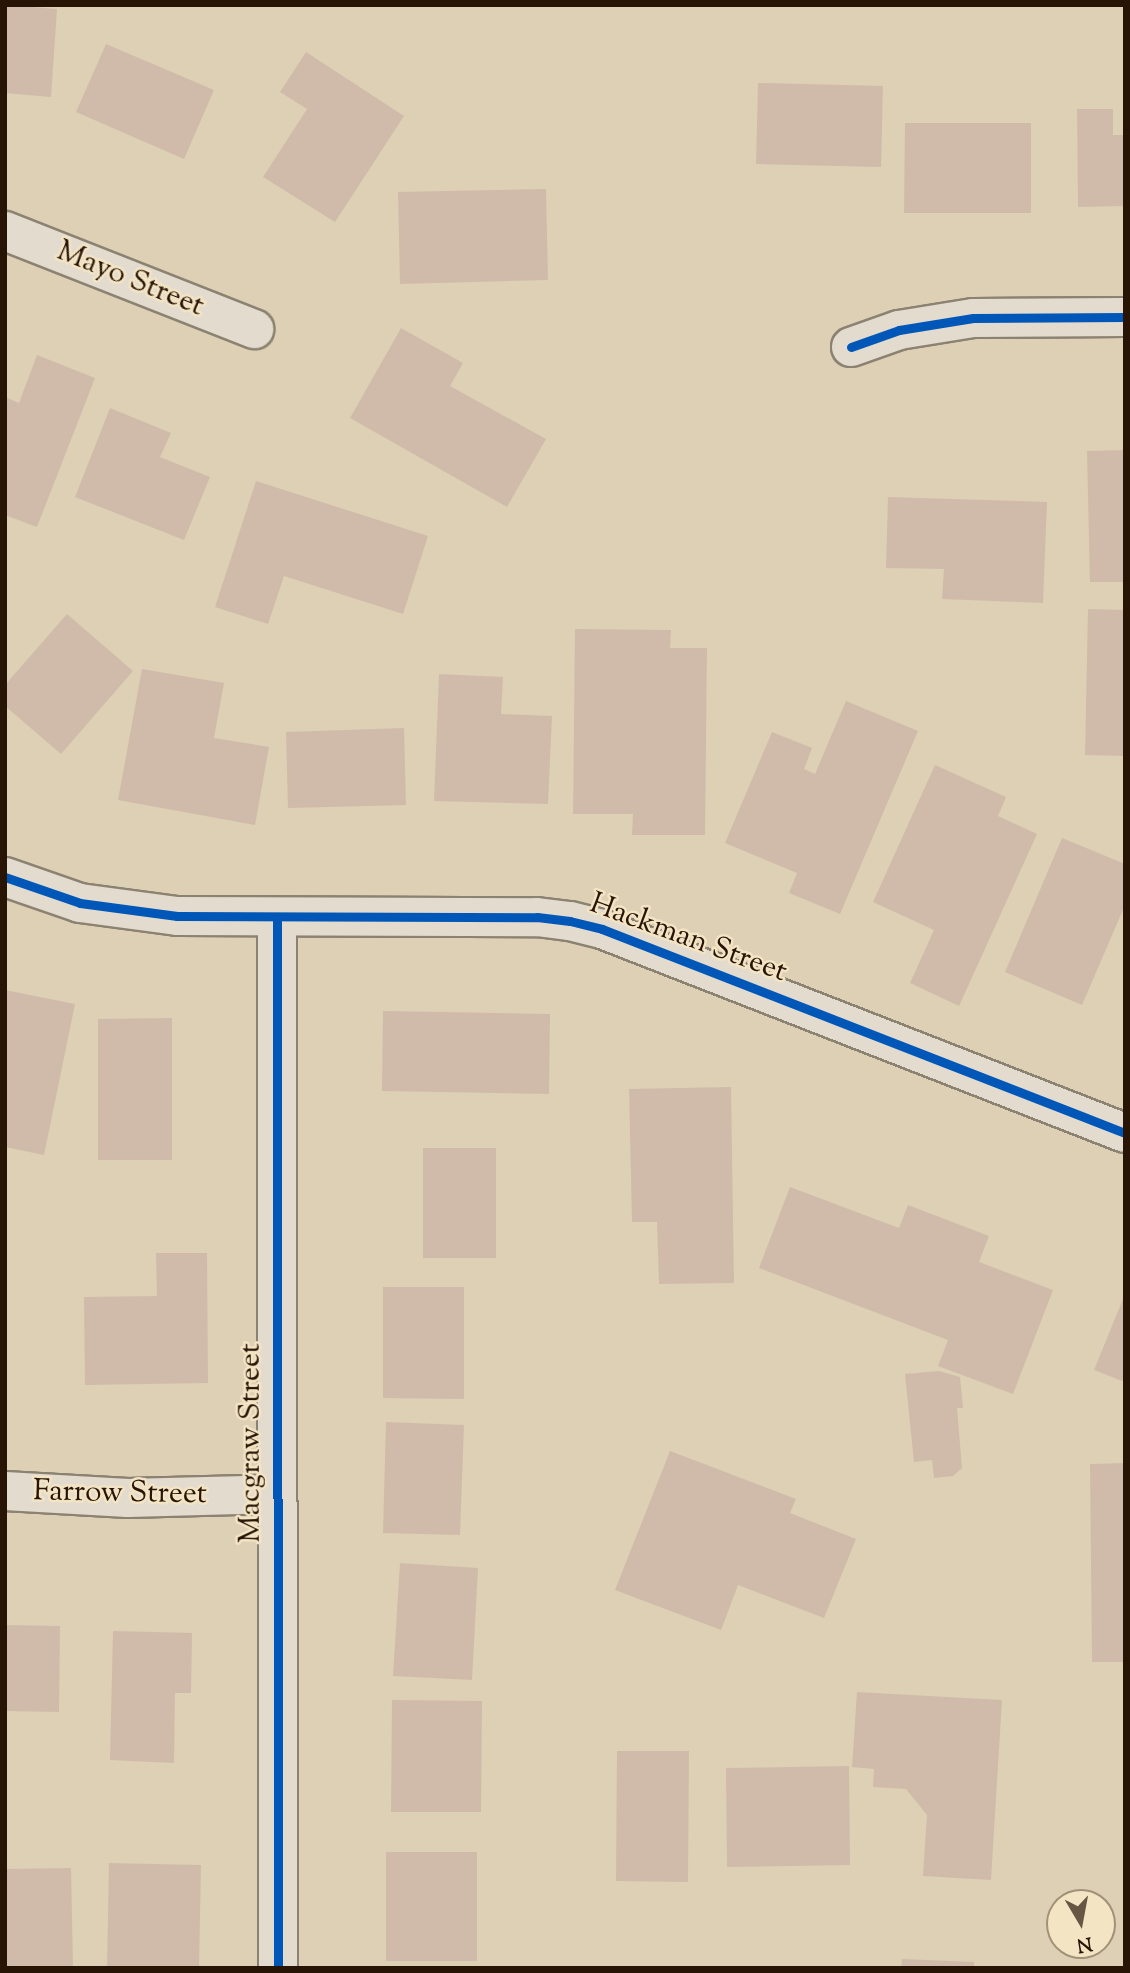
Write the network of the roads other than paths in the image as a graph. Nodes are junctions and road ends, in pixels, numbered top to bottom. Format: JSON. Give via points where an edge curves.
{"nodes":[{"id":1,"x":5,"y":231,"type":"edge"},
{"id":2,"x":1125,"y":317,"type":"edge"},
{"id":3,"x":254,"y":329,"type":"dead end"},
{"id":4,"x":851,"y":347,"type":"dead end"},
{"id":5,"x":5,"y":877,"type":"edge"},
{"id":6,"x":277,"y":918,"type":"junction"},
{"id":7,"x":1125,"y":1133,"type":"edge"},
{"id":8,"x":5,"y":1491,"type":"edge"},
{"id":9,"x":276,"y":1494,"type":"junction"},
{"id":10,"x":278,"y":1968,"type":"edge"}],
"edges":[{"from":1,"to":3,"type":"street","name":"Mayo Street"},
{"from":2,"to":4,"type":"street","via":[[973,318],[899,330]]},
{"from":5,"to":6,"type":"street","name":"Hackman Street","via":[[80,903],[128,912]]},
{"from":6,"to":7,"type":"street","name":"Hackman Street","via":[[537,917],[602,929]]},
{"from":6,"to":9,"type":"street","name":"Macgraw Street"},
{"from":8,"to":9,"type":"street","name":"Farrow Street","via":[[128,1498]]},
{"from":9,"to":10,"type":"street","name":"Macgraw Street"}]}
